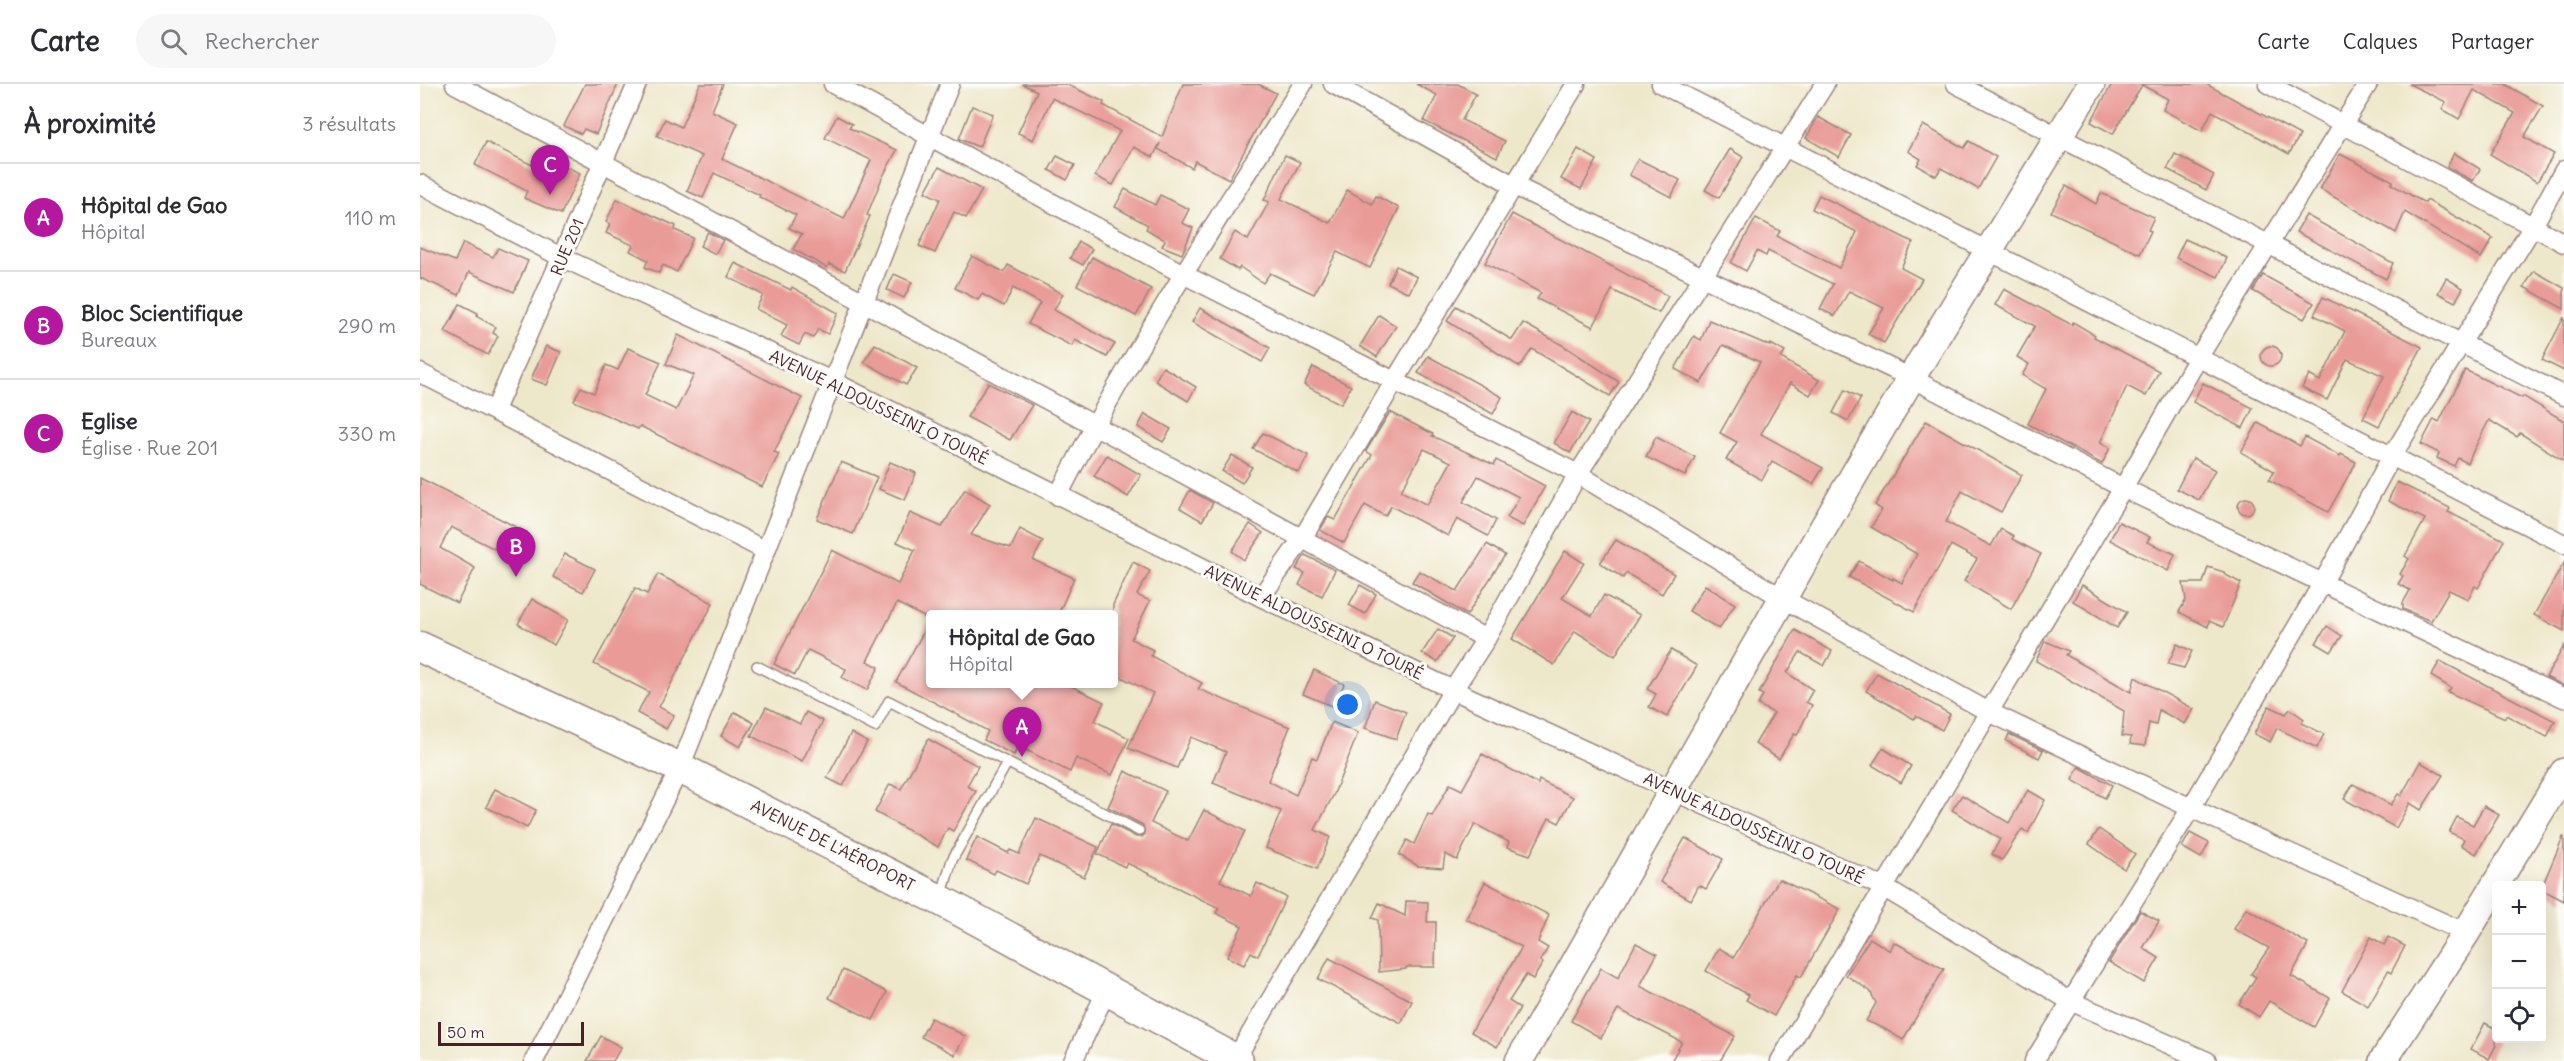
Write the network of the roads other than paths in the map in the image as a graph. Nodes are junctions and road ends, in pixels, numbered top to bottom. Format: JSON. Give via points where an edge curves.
{"nodes":[{"id":1,"x":455,"y":84,"type":"edge"},
{"id":2,"x":638,"y":84,"type":"edge"},
{"id":3,"x":833,"y":84,"type":"edge"},
{"id":4,"x":950,"y":84,"type":"edge"},
{"id":5,"x":1303,"y":84,"type":"edge"},
{"id":6,"x":1333,"y":84,"type":"edge"},
{"id":7,"x":1576,"y":84,"type":"edge"},
{"id":8,"x":1661,"y":84,"type":"edge"},
{"id":9,"x":1825,"y":84,"type":"edge"},
{"id":10,"x":1956,"y":84,"type":"edge"},
{"id":11,"x":2091,"y":84,"type":"edge"},
{"id":12,"x":2268,"y":84,"type":"edge"},
{"id":13,"x":2368,"y":84,"type":"edge"},
{"id":14,"x":2344,"y":124,"type":"junction"},
{"id":15,"x":929,"y":136,"type":"junction"},
{"id":16,"x":2059,"y":137,"type":"junction"},
{"id":17,"x":1786,"y":148,"type":"junction"},
{"id":18,"x":603,"y":164,"type":"junction"},
{"id":19,"x":2564,"y":170,"type":"edge"},
{"id":20,"x":420,"y":184,"type":"edge"},
{"id":21,"x":1515,"y":186,"type":"junction"},
{"id":22,"x":2533,"y":226,"type":"junction"},
{"id":23,"x":2564,"y":243,"type":"edge"},
{"id":24,"x":2268,"y":244,"type":"junction"},
{"id":25,"x":1990,"y":252,"type":"junction"},
{"id":26,"x":563,"y":258,"type":"junction"},
{"id":27,"x":1183,"y":274,"type":"junction"},
{"id":28,"x":1702,"y":276,"type":"junction"},
{"id":29,"x":865,"y":303,"type":"junction"},
{"id":30,"x":2461,"y":343,"type":"junction"},
{"id":31,"x":2198,"y":358,"type":"junction"},
{"id":32,"x":420,"y":373,"type":"edge"},
{"id":33,"x":1911,"y":378,"type":"junction"},
{"id":34,"x":834,"y":382,"type":"junction"},
{"id":35,"x":1394,"y":382,"type":"junction"},
{"id":36,"x":2564,"y":396,"type":"edge"},
{"id":37,"x":495,"y":410,"type":"junction"},
{"id":38,"x":1094,"y":425,"type":"junction"},
{"id":39,"x":2392,"y":456,"type":"junction"},
{"id":40,"x":1578,"y":474,"type":"junction"},
{"id":41,"x":2123,"y":488,"type":"junction"},
{"id":42,"x":1059,"y":496,"type":"junction"},
{"id":43,"x":1302,"y":539,"type":"junction"},
{"id":44,"x":2564,"y":544,"type":"edge"},
{"id":45,"x":766,"y":551,"type":"junction"},
{"id":46,"x":2322,"y":584,"type":"junction"},
{"id":47,"x":1262,"y":597,"type":"junction"},
{"id":48,"x":1782,"y":598,"type":"junction"},
{"id":49,"x":1486,"y":639,"type":"junction"},
{"id":50,"x":420,"y":647,"type":"edge"},
{"id":51,"x":757,"y":666,"type":"dead end"},
{"id":52,"x":1453,"y":690,"type":"junction"},
{"id":53,"x":2564,"y":698,"type":"edge"},
{"id":54,"x":1989,"y":712,"type":"junction"},
{"id":55,"x":1007,"y":763,"type":"junction"},
{"id":56,"x":680,"y":768,"type":"junction"},
{"id":57,"x":2564,"y":772,"type":"edge"},
{"id":58,"x":1674,"y":792,"type":"junction"},
{"id":59,"x":2190,"y":808,"type":"junction"},
{"id":60,"x":1139,"y":831,"type":"dead end"},
{"id":61,"x":1883,"y":887,"type":"junction"},
{"id":62,"x":940,"y":900,"type":"junction"},
{"id":63,"x":2466,"y":933,"type":"junction"},
{"id":64,"x":1106,"y":992,"type":"junction"},
{"id":65,"x":2070,"y":1001,"type":"junction"},
{"id":66,"x":1237,"y":1060,"type":"edge"},
{"id":67,"x":534,"y":1061,"type":"edge"},
{"id":68,"x":1073,"y":1061,"type":"edge"},
{"id":69,"x":1518,"y":1061,"type":"edge"},
{"id":70,"x":1780,"y":1061,"type":"edge"},
{"id":71,"x":2034,"y":1061,"type":"edge"},
{"id":72,"x":2207,"y":1061,"type":"edge"},
{"id":73,"x":2383,"y":1061,"type":"edge"}],
"edges":[{"from":1,"to":18,"type":"street"},
{"from":2,"to":18,"type":"street","name":"RUE 201"},
{"from":3,"to":15,"type":"street"},
{"from":4,"to":15,"type":"street"},
{"from":5,"to":27,"type":"street"},
{"from":6,"to":21,"type":"street"},
{"from":7,"to":21,"type":"street"},
{"from":8,"to":17,"type":"street"},
{"from":9,"to":17,"type":"street"},
{"from":10,"to":16,"type":"street"},
{"from":11,"to":16,"type":"street"},
{"from":12,"to":14,"type":"street"},
{"from":13,"to":14,"type":"street"},
{"from":14,"to":22,"type":"street"},
{"from":14,"to":24,"type":"street"},
{"from":15,"to":27,"type":"street"},
{"from":15,"to":29,"type":"street"},
{"from":16,"to":24,"type":"street"},
{"from":16,"to":25,"type":"street"},
{"from":17,"to":25,"type":"street"},
{"from":17,"to":28,"type":"street"},
{"from":18,"to":26,"type":"street","name":"RUE 201"},
{"from":18,"to":29,"type":"street"},
{"from":19,"to":22,"type":"street"},
{"from":20,"to":26,"type":"street","name":"AVENUE ALDOUSSEINI O TOURÉ"},
{"from":21,"to":28,"type":"street"},
{"from":21,"to":35,"type":"street"},
{"from":22,"to":23,"type":"street"},
{"from":22,"to":30,"type":"street"},
{"from":24,"to":30,"type":"street"},
{"from":24,"to":31,"type":"street"},
{"from":25,"to":31,"type":"street"},
{"from":25,"to":33,"type":"street"},
{"from":26,"to":34,"type":"street","name":"AVENUE ALDOUSSEINI O TOURÉ"},
{"from":26,"to":37,"type":"street","name":"RUE 201"},
{"from":27,"to":35,"type":"street"},
{"from":27,"to":38,"type":"street"},
{"from":28,"to":33,"type":"street"},
{"from":28,"to":40,"type":"street"},
{"from":29,"to":34,"type":"street"},
{"from":29,"to":38,"type":"street"},
{"from":30,"to":36,"type":"street"},
{"from":30,"to":39,"type":"street"},
{"from":31,"to":39,"type":"street"},
{"from":31,"to":41,"type":"street"},
{"from":32,"to":37,"type":"street"},
{"from":33,"to":41,"type":"street"},
{"from":33,"to":48,"type":"street"},
{"from":34,"to":42,"type":"street","name":"AVENUE ALDOUSSEINI O TOURÉ"},
{"from":34,"to":45,"type":"street"},
{"from":35,"to":40,"type":"street"},
{"from":35,"to":43,"type":"street"},
{"from":37,"to":45,"type":"street"},
{"from":38,"to":42,"type":"street"},
{"from":38,"to":43,"type":"street"},
{"from":39,"to":44,"type":"street"},
{"from":39,"to":46,"type":"street"},
{"from":40,"to":48,"type":"street"},
{"from":40,"to":49,"type":"street"},
{"from":41,"to":46,"type":"street"},
{"from":41,"to":54,"type":"street"},
{"from":42,"to":47,"type":"street","name":"AVENUE ALDOUSSEINI O TOURÉ"},
{"from":43,"to":47,"type":"street"},
{"from":43,"to":49,"type":"street"},
{"from":45,"to":56,"type":"street"},
{"from":46,"to":53,"type":"street"},
{"from":46,"to":59,"type":"street"},
{"from":47,"to":52,"type":"street","name":"AVENUE ALDOUSSEINI O TOURÉ"},
{"from":48,"to":54,"type":"street"},
{"from":48,"to":58,"type":"street"},
{"from":49,"to":52,"type":"street"},
{"from":50,"to":56,"type":"main road","name":"AVENUE DE L'AÉROPORT"},
{"from":51,"to":55,"type":"lane","via":[[875,727],[889,701]]},
{"from":52,"to":58,"type":"street","name":"AVENUE ALDOUSSEINI O TOURÉ"},
{"from":52,"to":66,"type":"street"},
{"from":54,"to":59,"type":"street"},
{"from":54,"to":61,"type":"street"},
{"from":55,"to":60,"type":"lane"},
{"from":55,"to":62,"type":"lane","via":[[952,860]]},
{"from":56,"to":62,"type":"main road","name":"AVENUE DE L'AÉROPORT"},
{"from":56,"to":67,"type":"street"},
{"from":57,"to":63,"type":"street"},
{"from":58,"to":61,"type":"street","name":"AVENUE ALDOUSSEINI O TOURÉ"},
{"from":58,"to":69,"type":"street"},
{"from":59,"to":63,"type":"street"},
{"from":59,"to":65,"type":"street"},
{"from":61,"to":65,"type":"street","name":"AVENUE ALDOUSSEINI O TOURÉ"},
{"from":61,"to":70,"type":"street"},
{"from":62,"to":64,"type":"main road","name":"AVENUE DE L'AÉROPORT"},
{"from":63,"to":73,"type":"street"},
{"from":64,"to":66,"type":"main road","name":"AVENUE DE L'AÉROPORT"},
{"from":64,"to":68,"type":"street"},
{"from":65,"to":71,"type":"street"},
{"from":65,"to":72,"type":"street","name":"AVENUE ALDOUSSEINI O TOURÉ"}]}
